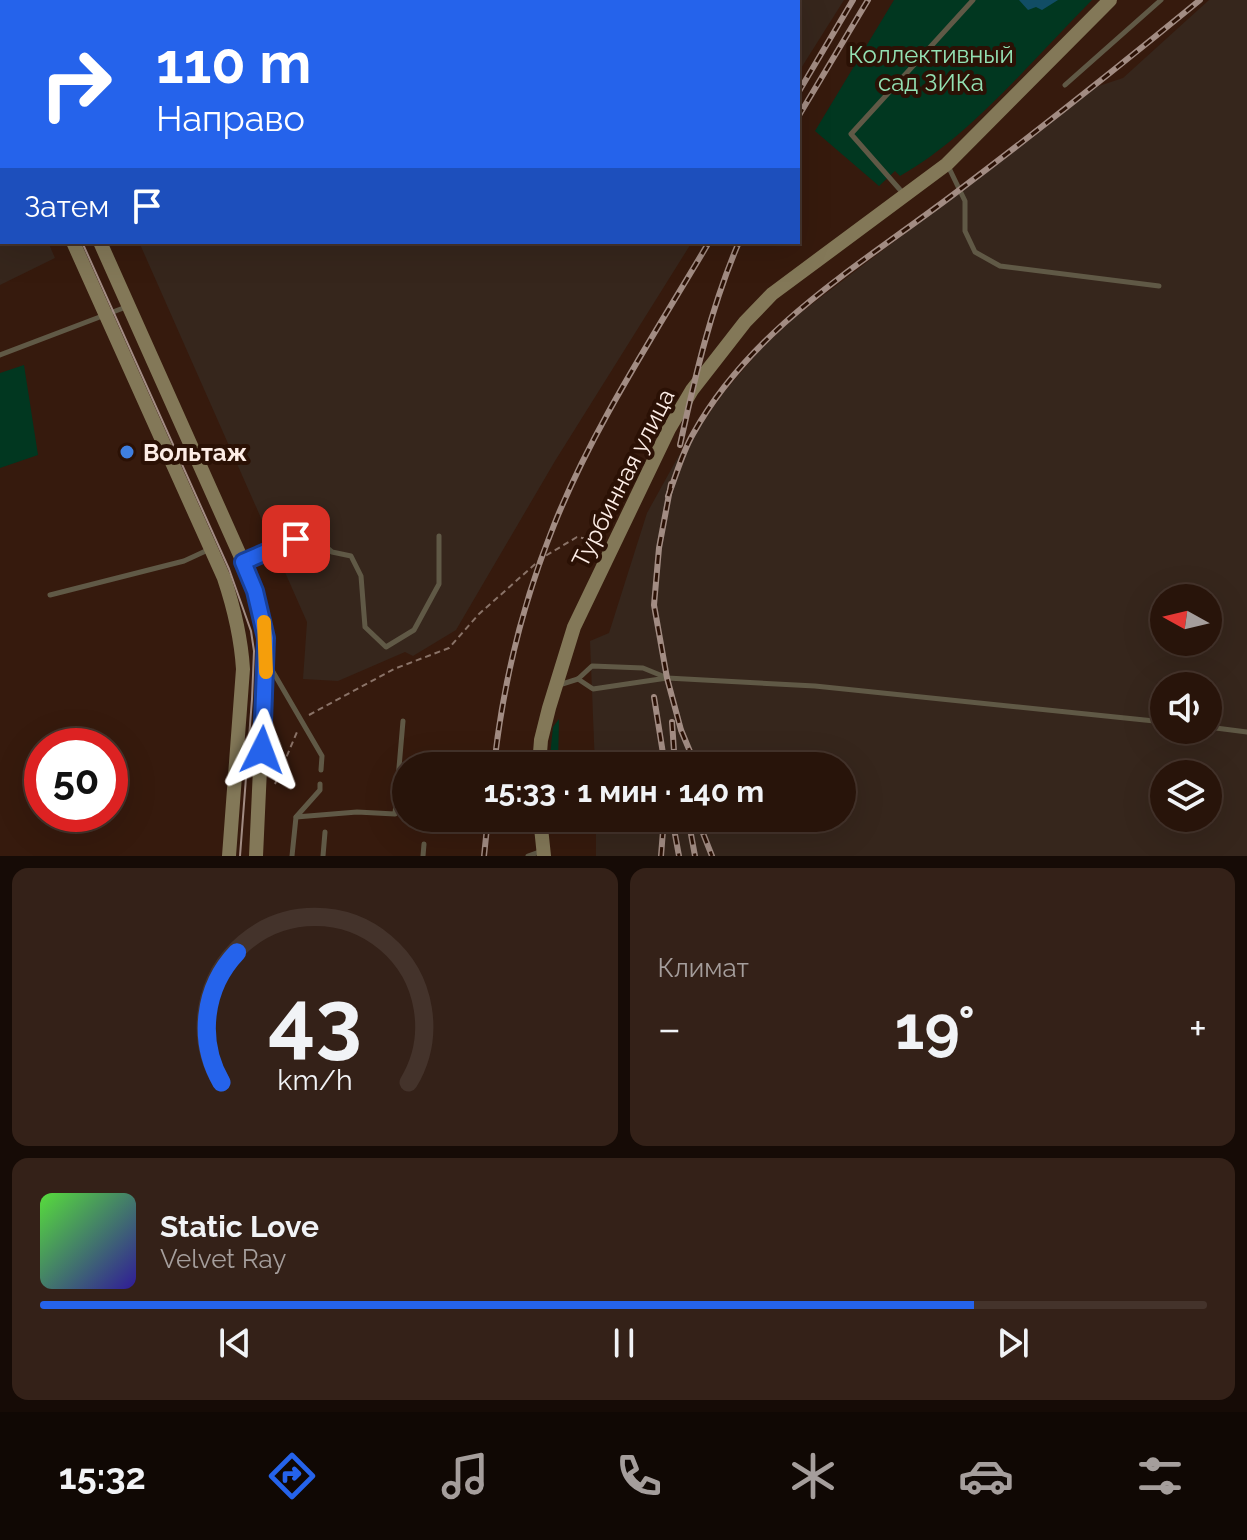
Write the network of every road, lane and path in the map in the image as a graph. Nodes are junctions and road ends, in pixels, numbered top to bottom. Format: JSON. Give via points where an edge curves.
{"nodes":[{"id":1,"x":973,"y":0,"type":"edge"},
{"id":2,"x":1110,"y":0,"type":"edge"},
{"id":3,"x":1161,"y":0,"type":"edge"},
{"id":4,"x":1065,"y":85,"type":"dead end"},
{"id":5,"x":947,"y":164,"type":"junction"},
{"id":6,"x":906,"y":196,"type":"junction"},
{"id":7,"x":74,"y":244,"type":"edge"},
{"id":8,"x":101,"y":244,"type":"edge"},
{"id":9,"x":1159,"y":286,"type":"dead end"},
{"id":10,"x":129,"y":306,"type":"junction"},
{"id":11,"x":106,"y":316,"type":"junction"},
{"id":12,"x":0,"y":355,"type":"edge"},
{"id":13,"x":439,"y":536,"type":"dead end"},
{"id":14,"x":614,"y":543,"type":"junction"},
{"id":15,"x":210,"y":549,"type":"junction"},
{"id":16,"x":243,"y":562,"type":"junction"},
{"id":17,"x":50,"y":595,"type":"dead end"},
{"id":18,"x":267,"y":661,"type":"junction"},
{"id":19,"x":667,"y":678,"type":"junction"},
{"id":20,"x":578,"y":679,"type":"junction"},
{"id":21,"x":554,"y":687,"type":"junction"},
{"id":22,"x":303,"y":720,"type":"junction"},
{"id":23,"x":403,"y":721,"type":"dead end"},
{"id":24,"x":1150,"y":721,"type":"edge"},
{"id":25,"x":1222,"y":729,"type":"edge"},
{"id":26,"x":1247,"y":732,"type":"edge"},
{"id":27,"x":540,"y":752,"type":"edge"},
{"id":28,"x":321,"y":770,"type":"dead end"},
{"id":29,"x":275,"y":784,"type":"dead end"},
{"id":30,"x":320,"y":784,"type":"dead end"},
{"id":31,"x":296,"y":817,"type":"junction"},
{"id":32,"x":325,"y":832,"type":"dead end"},
{"id":33,"x":541,"y":832,"type":"edge"},
{"id":34,"x":424,"y":844,"type":"dead end"},
{"id":35,"x":543,"y":853,"type":"edge"},
{"id":36,"x":229,"y":856,"type":"edge"},
{"id":37,"x":256,"y":856,"type":"edge"},
{"id":38,"x":292,"y":856,"type":"edge"},
{"id":39,"x":323,"y":856,"type":"edge"},
{"id":40,"x":423,"y":856,"type":"edge"},
{"id":41,"x":528,"y":856,"type":"edge"}],
"edges":[{"from":1,"to":6,"type":"lane","via":[[851,134]]},
{"from":2,"to":5,"type":"main road","name":"Турбинная улица"},
{"from":3,"to":4,"type":"lane"},
{"from":5,"to":6,"type":"main road","name":"Турбинная улица"},
{"from":5,"to":9,"type":"lane","via":[[965,201],[965,231],[975,252],[1000,266]]},
{"from":6,"to":14,"type":"main road","name":"Турбинная улица","via":[[772,294],[745,322],[683,404]]},
{"from":7,"to":11,"type":"main road"},
{"from":8,"to":10,"type":"main road"},
{"from":10,"to":11,"type":"lane"},
{"from":10,"to":16,"type":"main road"},
{"from":11,"to":12,"type":"lane"},
{"from":11,"to":15,"type":"main road"},
{"from":13,"to":16,"type":"lane","via":[[439,584],[414,630],[386,647],[365,627],[361,576],[351,556],[332,552],[318,540],[296,539]]},
{"from":14,"to":21,"type":"main road","name":"Турбинная улица","via":[[574,627]]},
{"from":14,"to":22,"type":"path","via":[[577,537],[542,558],[449,648],[394,669]]},
{"from":15,"to":17,"type":"lane","via":[[184,561]]},
{"from":15,"to":36,"type":"main road","via":[[233,604],[243,659]]},
{"from":16,"to":18,"type":"main road","via":[[263,617]]},
{"from":18,"to":22,"type":"lane"},
{"from":18,"to":37,"type":"main road"},
{"from":19,"to":20,"type":"lane","via":[[593,689]]},
{"from":19,"to":20,"type":"lane","via":[[643,668],[592,666]]},
{"from":19,"to":24,"type":"lane","via":[[815,686]]},
{"from":20,"to":21,"type":"lane"},
{"from":21,"to":27,"type":"main road","name":"Турбинная улица"},
{"from":22,"to":28,"type":"lane","via":[[322,756]]},
{"from":22,"to":29,"type":"path"},
{"from":23,"to":31,"type":"lane","via":[[395,814]]},
{"from":25,"to":26,"type":"lane"},
{"from":30,"to":31,"type":"lane"},
{"from":31,"to":38,"type":"lane"},
{"from":32,"to":39,"type":"lane"},
{"from":33,"to":35,"type":"main road"},
{"from":34,"to":40,"type":"lane"},
{"from":35,"to":41,"type":"lane"}]}
